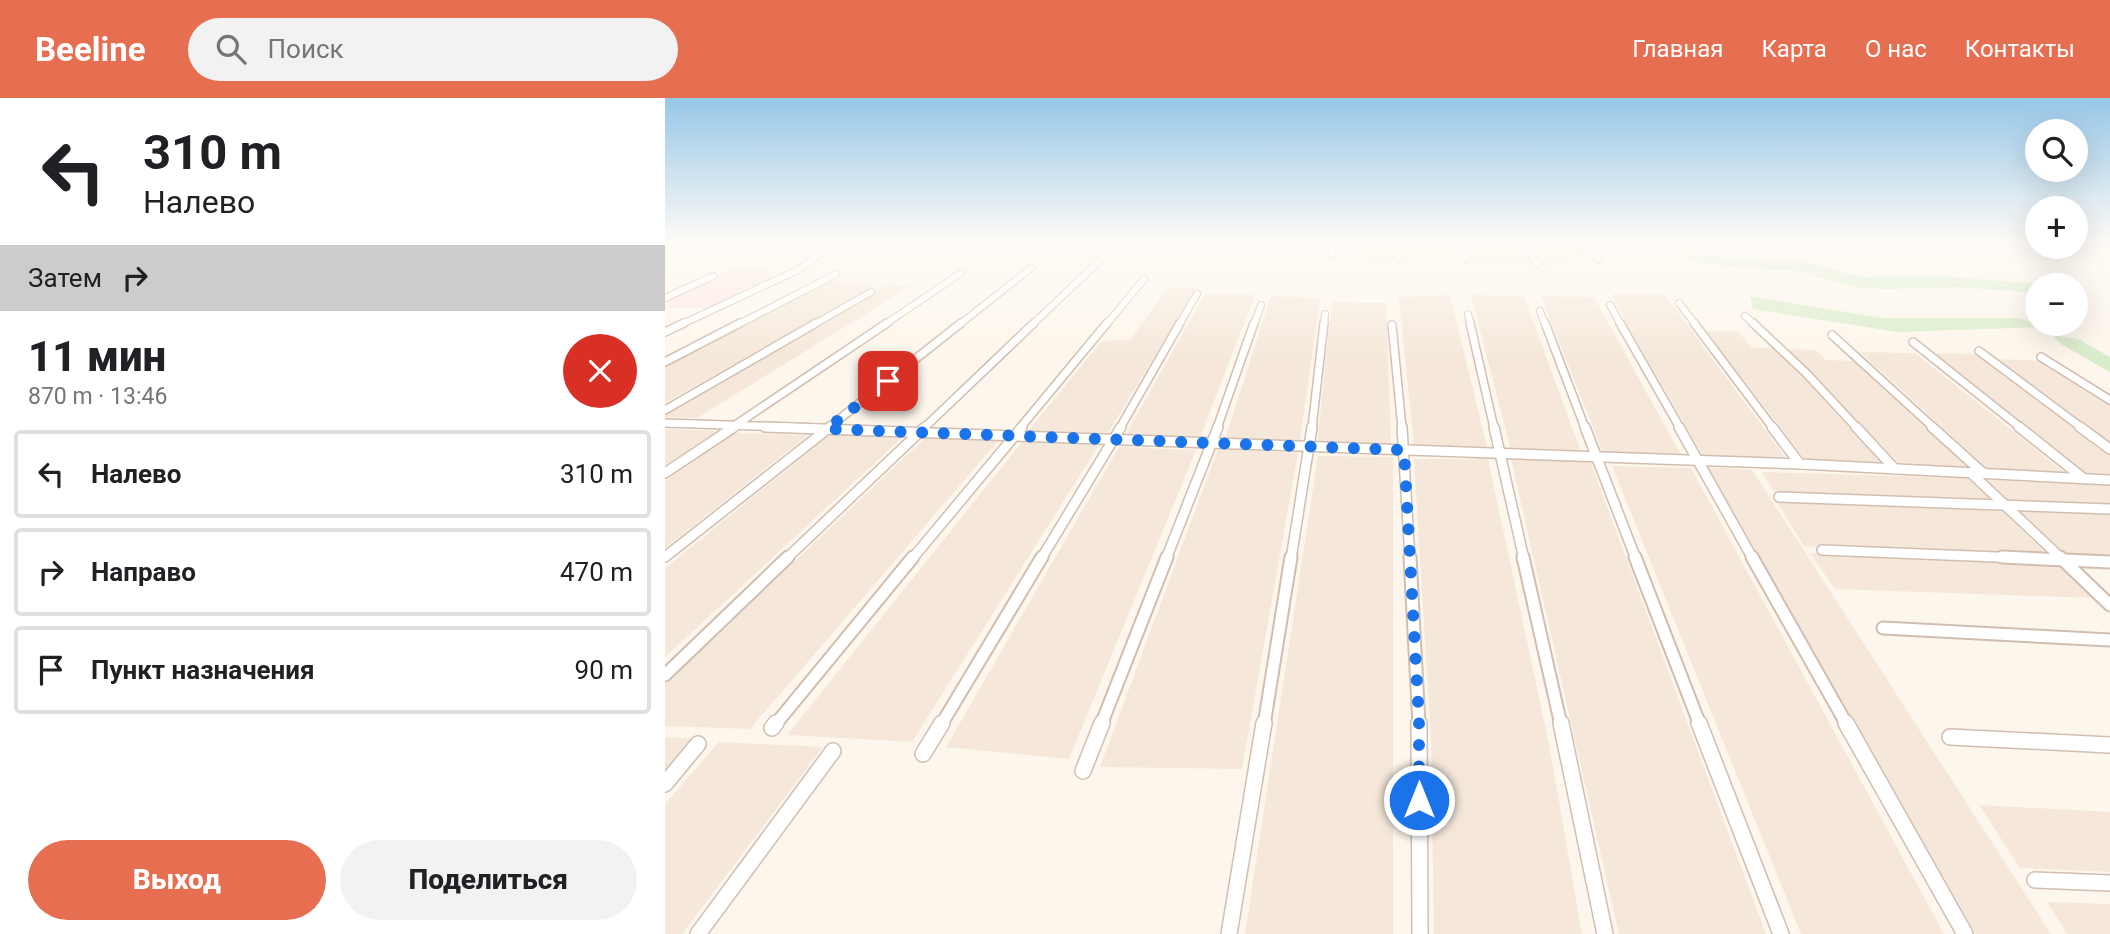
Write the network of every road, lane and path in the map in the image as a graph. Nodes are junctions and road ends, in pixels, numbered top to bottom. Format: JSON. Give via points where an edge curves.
{"nodes":[{"id":1,"x":700,"y":282,"type":"edge"},
{"id":2,"x":772,"y":282,"type":"edge"},
{"id":3,"x":820,"y":282,"type":"edge"},
{"id":4,"x":948,"y":282,"type":"edge"},
{"id":5,"x":1013,"y":282,"type":"edge"},
{"id":6,"x":1077,"y":282,"type":"edge"},
{"id":7,"x":1141,"y":282,"type":"edge"},
{"id":8,"x":871,"y":292,"type":"dead end"},
{"id":9,"x":1197,"y":294,"type":"dead end"},
{"id":10,"x":665,"y":298,"type":"edge"},
{"id":11,"x":1679,"y":303,"type":"dead end"},
{"id":12,"x":1261,"y":304,"type":"dead end"},
{"id":13,"x":1610,"y":305,"type":"dead end"},
{"id":14,"x":1540,"y":312,"type":"dead end"},
{"id":15,"x":1325,"y":314,"type":"dead end"},
{"id":16,"x":1468,"y":314,"type":"dead end"},
{"id":17,"x":1745,"y":316,"type":"dead end"},
{"id":18,"x":1392,"y":325,"type":"dead end"},
{"id":19,"x":665,"y":332,"type":"edge"},
{"id":20,"x":1832,"y":335,"type":"dead end"},
{"id":21,"x":1913,"y":342,"type":"dead end"},
{"id":22,"x":1979,"y":351,"type":"dead end"},
{"id":23,"x":2041,"y":357,"type":"dead end"},
{"id":24,"x":665,"y":362,"type":"edge"},
{"id":25,"x":2110,"y":400,"type":"edge"},
{"id":26,"x":665,"y":410,"type":"edge"},
{"id":27,"x":665,"y":423,"type":"edge"},
{"id":28,"x":735,"y":425,"type":"junction"},
{"id":29,"x":827,"y":429,"type":"junction"},
{"id":30,"x":921,"y":432,"type":"junction"},
{"id":31,"x":1017,"y":435,"type":"junction"},
{"id":32,"x":1114,"y":438,"type":"junction"},
{"id":33,"x":1212,"y":443,"type":"junction"},
{"id":34,"x":1310,"y":446,"type":"junction"},
{"id":35,"x":2110,"y":449,"type":"edge"},
{"id":36,"x":1404,"y":450,"type":"junction"},
{"id":37,"x":1500,"y":453,"type":"junction"},
{"id":38,"x":1598,"y":457,"type":"junction"},
{"id":39,"x":1698,"y":461,"type":"junction"},
{"id":40,"x":1800,"y":464,"type":"junction"},
{"id":41,"x":1895,"y":469,"type":"junction"},
{"id":42,"x":665,"y":473,"type":"edge"},
{"id":43,"x":1971,"y":473,"type":"junction"},
{"id":44,"x":1983,"y":474,"type":"junction"},
{"id":45,"x":2084,"y":479,"type":"junction"},
{"id":46,"x":2110,"y":480,"type":"edge"},
{"id":47,"x":1779,"y":497,"type":"dead end"},
{"id":48,"x":2006,"y":505,"type":"junction"},
{"id":49,"x":2110,"y":509,"type":"edge"},
{"id":50,"x":1822,"y":550,"type":"dead end"},
{"id":51,"x":665,"y":557,"type":"edge"},
{"id":52,"x":2063,"y":560,"type":"junction"},
{"id":53,"x":2110,"y":562,"type":"edge"},
{"id":54,"x":2110,"y":605,"type":"edge"},
{"id":55,"x":1883,"y":628,"type":"dead end"},
{"id":56,"x":2110,"y":640,"type":"edge"},
{"id":57,"x":665,"y":674,"type":"edge"},
{"id":58,"x":772,"y":728,"type":"dead end"},
{"id":59,"x":1950,"y":737,"type":"dead end"},
{"id":60,"x":698,"y":744,"type":"dead end"},
{"id":61,"x":2110,"y":745,"type":"edge"},
{"id":62,"x":833,"y":751,"type":"dead end"},
{"id":63,"x":923,"y":754,"type":"dead end"},
{"id":64,"x":1083,"y":771,"type":"dead end"},
{"id":65,"x":665,"y":784,"type":"edge"},
{"id":66,"x":2035,"y":880,"type":"dead end"},
{"id":67,"x":2110,"y":883,"type":"edge"},
{"id":68,"x":698,"y":934,"type":"edge"},
{"id":69,"x":1229,"y":934,"type":"edge"},
{"id":70,"x":1420,"y":934,"type":"edge"},
{"id":71,"x":1605,"y":934,"type":"edge"},
{"id":72,"x":1781,"y":934,"type":"edge"},
{"id":73,"x":1965,"y":934,"type":"edge"}],
"edges":[{"from":1,"to":10,"type":"street"},
{"from":2,"to":19,"type":"street"},
{"from":3,"to":24,"type":"street"},
{"from":4,"to":28,"type":"street"},
{"from":5,"to":29,"type":"street"},
{"from":6,"to":30,"type":"street"},
{"from":7,"to":31,"type":"street"},
{"from":8,"to":26,"type":"street"},
{"from":9,"to":32,"type":"street"},
{"from":11,"to":40,"type":"street"},
{"from":12,"to":33,"type":"street"},
{"from":13,"to":39,"type":"street"},
{"from":14,"to":38,"type":"street"},
{"from":15,"to":34,"type":"street"},
{"from":16,"to":37,"type":"street"},
{"from":17,"to":41,"type":"street","via":[[1807,374]]},
{"from":18,"to":36,"type":"street"},
{"from":20,"to":44,"type":"street"},
{"from":21,"to":45,"type":"street"},
{"from":22,"to":35,"type":"street"},
{"from":23,"to":25,"type":"street"},
{"from":27,"to":28,"type":"street"},
{"from":28,"to":29,"type":"street"},
{"from":28,"to":42,"type":"street"},
{"from":29,"to":30,"type":"street"},
{"from":29,"to":51,"type":"street"},
{"from":30,"to":31,"type":"street"},
{"from":30,"to":57,"type":"street"},
{"from":31,"to":32,"type":"street"},
{"from":31,"to":58,"type":"street"},
{"from":32,"to":33,"type":"street"},
{"from":32,"to":63,"type":"street"},
{"from":33,"to":34,"type":"street"},
{"from":33,"to":64,"type":"street"},
{"from":34,"to":36,"type":"street"},
{"from":34,"to":69,"type":"street"},
{"from":36,"to":37,"type":"street"},
{"from":36,"to":70,"type":"street","via":[[1419,720]]},
{"from":37,"to":38,"type":"street"},
{"from":37,"to":71,"type":"street"},
{"from":38,"to":39,"type":"street"},
{"from":38,"to":72,"type":"street"},
{"from":39,"to":40,"type":"street"},
{"from":39,"to":73,"type":"street"},
{"from":40,"to":41,"type":"street"},
{"from":41,"to":43,"type":"street"},
{"from":43,"to":44,"type":"street"},
{"from":43,"to":48,"type":"street"},
{"from":44,"to":45,"type":"street"},
{"from":45,"to":46,"type":"street"},
{"from":47,"to":48,"type":"street"},
{"from":48,"to":49,"type":"street"},
{"from":48,"to":52,"type":"street"},
{"from":50,"to":52,"type":"street"},
{"from":52,"to":53,"type":"street"},
{"from":52,"to":54,"type":"street"},
{"from":55,"to":56,"type":"street"},
{"from":59,"to":61,"type":"street"},
{"from":60,"to":65,"type":"street"},
{"from":62,"to":68,"type":"street"},
{"from":66,"to":67,"type":"street"}]}
